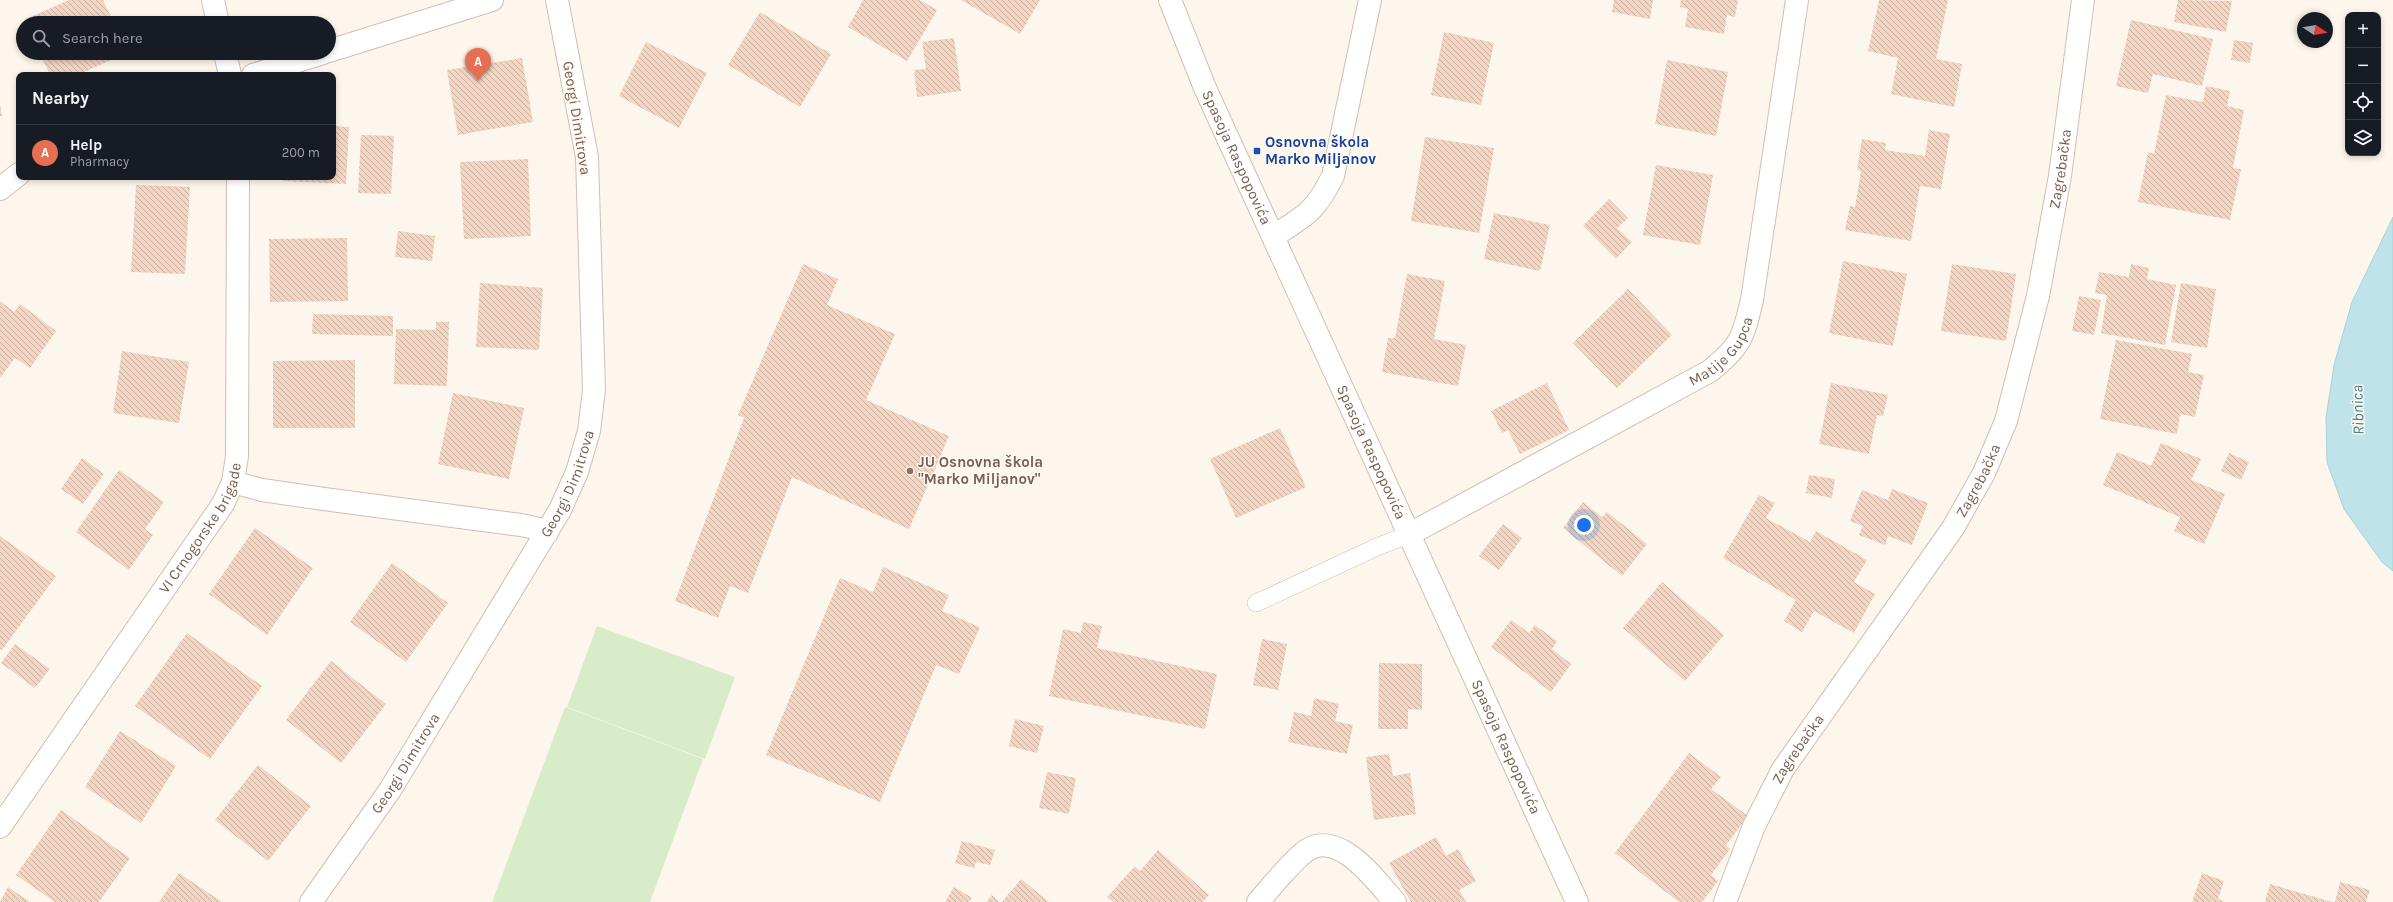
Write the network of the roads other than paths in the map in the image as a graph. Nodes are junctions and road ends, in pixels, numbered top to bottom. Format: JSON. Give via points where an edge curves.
{"nodes":[{"id":1,"x":213,"y":0,"type":"edge"},
{"id":2,"x":492,"y":0,"type":"edge"},
{"id":3,"x":557,"y":0,"type":"edge"},
{"id":4,"x":1170,"y":0,"type":"edge"},
{"id":5,"x":1370,"y":0,"type":"edge"},
{"id":6,"x":1797,"y":0,"type":"edge"},
{"id":7,"x":2083,"y":0,"type":"edge"},
{"id":8,"x":216,"y":16,"type":"edge"},
{"id":9,"x":336,"y":49,"type":"edge"},
{"id":10,"x":227,"y":60,"type":"edge"},
{"id":11,"x":301,"y":60,"type":"edge"},
{"id":12,"x":229,"y":72,"type":"edge"},
{"id":13,"x":263,"y":72,"type":"edge"},
{"id":14,"x":16,"y":176,"type":"edge"},
{"id":15,"x":238,"y":180,"type":"edge"},
{"id":16,"x":0,"y":189,"type":"edge"},
{"id":17,"x":1274,"y":236,"type":"junction"},
{"id":18,"x":233,"y":482,"type":"junction"},
{"id":19,"x":547,"y":533,"type":"junction"},
{"id":20,"x":1408,"y":535,"type":"junction"},
{"id":21,"x":1256,"y":603,"type":"dead end"},
{"id":22,"x":0,"y":827,"type":"edge"},
{"id":23,"x":311,"y":902,"type":"edge"},
{"id":24,"x":1258,"y":902,"type":"edge"},
{"id":25,"x":1395,"y":902,"type":"edge"},
{"id":26,"x":1577,"y":902,"type":"edge"},
{"id":27,"x":1725,"y":902,"type":"edge"}],
"edges":[{"from":1,"to":8,"type":"street"},
{"from":2,"to":9,"type":"street"},
{"from":3,"to":19,"type":"street","name":"Georgi Dimitrova","via":[[587,157],[594,390],[589,431],[577,472]]},
{"from":4,"to":17,"type":"street","name":"Spasoja Raspopovića","via":[[1205,88]]},
{"from":5,"to":17,"type":"street","via":[[1333,176],[1310,212]]},
{"from":6,"to":20,"type":"street","name":"Matije Gupca","via":[[1752,300],[1744,333],[1731,354],[1710,371]]},
{"from":7,"to":27,"type":"street","name":"Zagrebačka","via":[[2060,176],[2038,296],[2006,421],[1984,473],[1953,528],[1783,769],[1754,826]]},
{"from":10,"to":12,"type":"street"},
{"from":11,"to":13,"type":"street"},
{"from":14,"to":16,"type":"street"},
{"from":15,"to":18,"type":"street","name":"VI Crnogorske brigade","via":[[237,456]]},
{"from":17,"to":20,"type":"street","name":"Spasoja Raspopovića"},
{"from":18,"to":19,"type":"street","via":[[262,490],[521,525]]},
{"from":18,"to":22,"type":"street","name":"VI Crnogorske brigade","via":[[223,504]]},
{"from":19,"to":23,"type":"street","name":"Georgi Dimitrova","via":[[390,790]]},
{"from":20,"to":21,"type":"lane"},
{"from":20,"to":26,"type":"street","name":"Spasoja Raspopovića"},
{"from":24,"to":25,"type":"street","via":[[1302,853],[1314,848],[1332,846],[1346,852]]}]}
